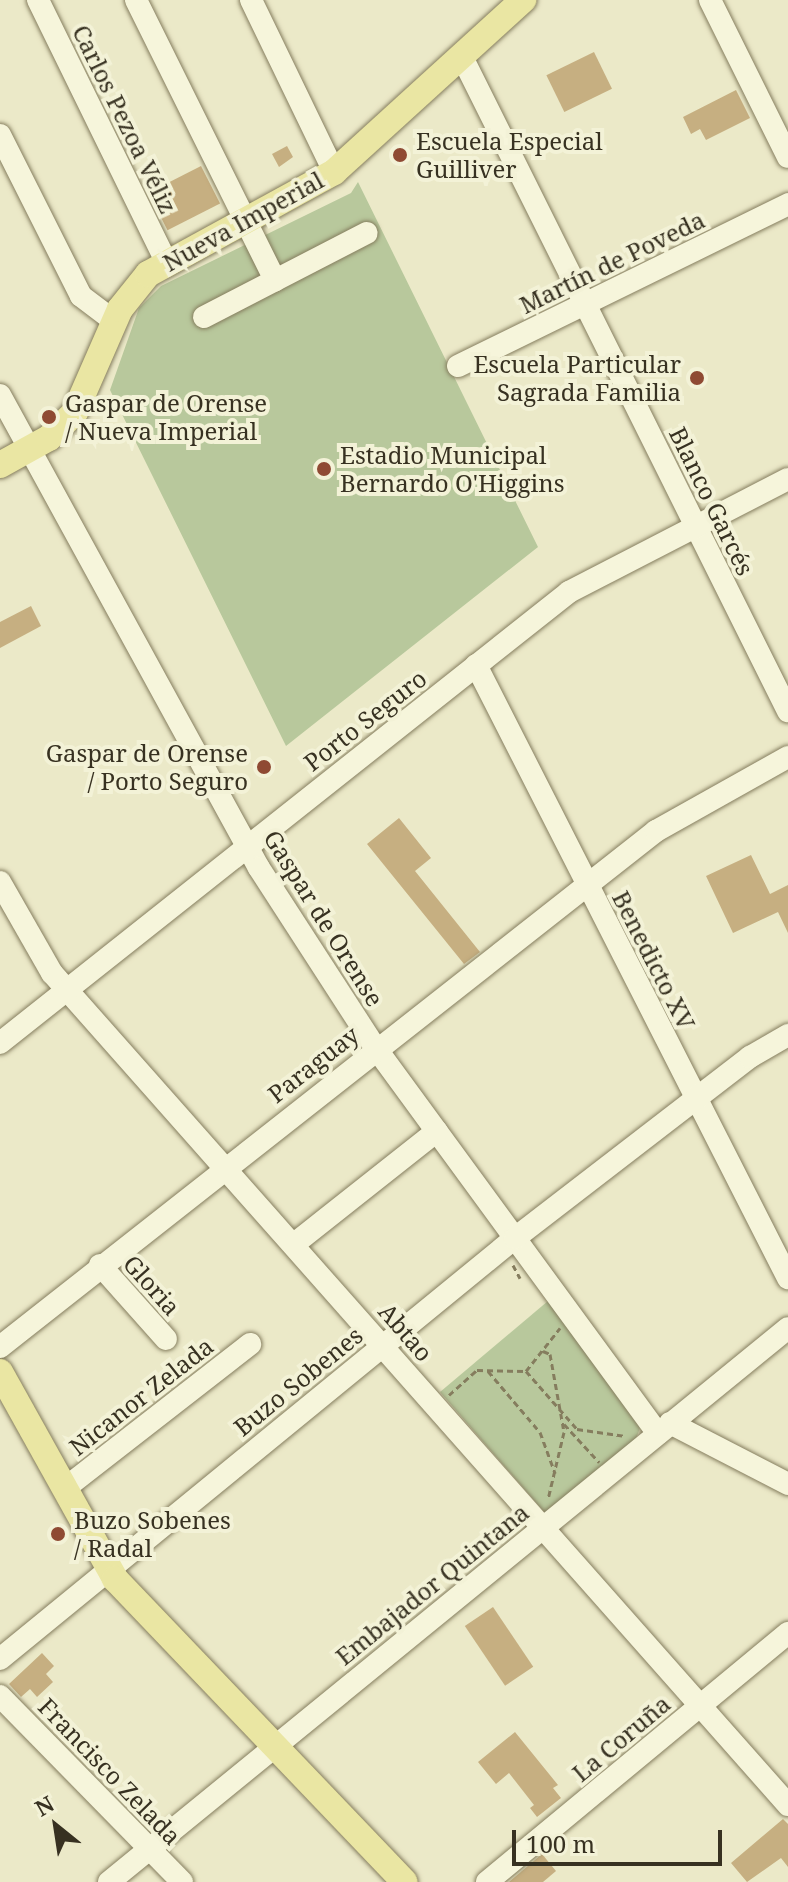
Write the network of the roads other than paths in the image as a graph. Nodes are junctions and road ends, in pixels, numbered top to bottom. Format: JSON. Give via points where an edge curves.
{"nodes":[{"id":1,"x":38,"y":0,"type":"edge"},
{"id":2,"x":136,"y":0,"type":"edge"},
{"id":3,"x":251,"y":0,"type":"edge"},
{"id":4,"x":523,"y":0,"type":"edge"},
{"id":5,"x":710,"y":0,"type":"edge"},
{"id":6,"x":462,"y":57,"type":"junction"},
{"id":7,"x":0,"y":135,"type":"edge"},
{"id":8,"x":788,"y":157,"type":"edge"},
{"id":9,"x":334,"y":172,"type":"junction"},
{"id":10,"x":788,"y":204,"type":"edge"},
{"id":11,"x":244,"y":220,"type":"junction"},
{"id":12,"x":367,"y":233,"type":"dead end"},
{"id":13,"x":166,"y":261,"type":"junction"},
{"id":14,"x":275,"y":280,"type":"junction"},
{"id":15,"x":585,"y":304,"type":"junction"},
{"id":16,"x":204,"y":317,"type":"dead end"},
{"id":17,"x":114,"y":321,"type":"junction"},
{"id":18,"x":458,"y":366,"type":"dead end"},
{"id":19,"x":0,"y":395,"type":"edge"},
{"id":20,"x":30,"y":449,"type":"junction"},
{"id":21,"x":0,"y":465,"type":"edge"},
{"id":22,"x":788,"y":479,"type":"edge"},
{"id":23,"x":695,"y":525,"type":"junction"},
{"id":24,"x":476,"y":665,"type":"junction"},
{"id":25,"x":788,"y":711,"type":"edge"},
{"id":26,"x":788,"y":757,"type":"edge"},
{"id":27,"x":247,"y":846,"type":"junction"},
{"id":28,"x":0,"y":882,"type":"edge"},
{"id":29,"x":586,"y":884,"type":"junction"},
{"id":30,"x":67,"y":989,"type":"junction"},
{"id":31,"x":788,"y":1035,"type":"edge"},
{"id":32,"x":0,"y":1043,"type":"edge"},
{"id":33,"x":375,"y":1047,"type":"junction"},
{"id":34,"x":696,"y":1099,"type":"junction"},
{"id":35,"x":437,"y":1131,"type":"junction"},
{"id":36,"x":225,"y":1166,"type":"junction"},
{"id":37,"x":294,"y":1244,"type":"junction"},
{"id":38,"x":521,"y":1246,"type":"junction"},
{"id":39,"x":100,"y":1265,"type":"junction"},
{"id":40,"x":788,"y":1278,"type":"edge"},
{"id":41,"x":788,"y":1328,"type":"edge"},
{"id":42,"x":166,"y":1339,"type":"dead end"},
{"id":43,"x":250,"y":1344,"type":"dead end"},
{"id":44,"x":383,"y":1345,"type":"junction"},
{"id":45,"x":0,"y":1347,"type":"edge"},
{"id":46,"x":0,"y":1372,"type":"edge"},
{"id":47,"x":659,"y":1433,"type":"junction"},
{"id":48,"x":788,"y":1484,"type":"edge"},
{"id":49,"x":64,"y":1489,"type":"junction"},
{"id":50,"x":546,"y":1524,"type":"junction"},
{"id":51,"x":109,"y":1570,"type":"junction"},
{"id":52,"x":788,"y":1633,"type":"edge"},
{"id":53,"x":0,"y":1659,"type":"edge"},
{"id":54,"x":0,"y":1696,"type":"edge"},
{"id":55,"x":700,"y":1706,"type":"junction"},
{"id":56,"x":274,"y":1746,"type":"junction"},
{"id":57,"x":788,"y":1805,"type":"edge"},
{"id":58,"x":150,"y":1849,"type":"junction"},
{"id":59,"x":109,"y":1882,"type":"edge"},
{"id":60,"x":182,"y":1882,"type":"edge"},
{"id":61,"x":405,"y":1882,"type":"edge"},
{"id":62,"x":487,"y":1882,"type":"edge"}],
"edges":[{"from":1,"to":13,"type":"street","name":"Carlos Pezoa Véliz"},
{"from":2,"to":11,"type":"street"},
{"from":3,"to":9,"type":"street"},
{"from":4,"to":6,"type":"main road","name":"Nueva Imperial"},
{"from":5,"to":8,"type":"street"},
{"from":6,"to":9,"type":"main road","name":"Nueva Imperial"},
{"from":6,"to":15,"type":"street","name":"Blanco Garcés"},
{"from":7,"to":17,"type":"street","via":[[81,296]]},
{"from":9,"to":11,"type":"main road","name":"Nueva Imperial"},
{"from":10,"to":15,"type":"street","name":"Martín de Poveda"},
{"from":11,"to":13,"type":"main road","name":"Nueva Imperial"},
{"from":11,"to":14,"type":"street"},
{"from":12,"to":14,"type":"street"},
{"from":13,"to":17,"type":"main road","name":"Nueva Imperial","via":[[137,286]]},
{"from":14,"to":16,"type":"street"},
{"from":15,"to":18,"type":"street","name":"Martín de Poveda"},
{"from":15,"to":23,"type":"street","name":"Blanco Garcés"},
{"from":17,"to":20,"type":"main road","name":"Nueva Imperial","via":[[75,412]]},
{"from":19,"to":20,"type":"street","name":"Gaspar de Orense"},
{"from":20,"to":21,"type":"main road","name":"Nueva Imperial"},
{"from":20,"to":27,"type":"street","name":"Gaspar de Orense"},
{"from":22,"to":23,"type":"street","name":"Porto Seguro"},
{"from":23,"to":24,"type":"street","name":"Porto Seguro","via":[[579,586]]},
{"from":23,"to":25,"type":"street","name":"Blanco Garcés"},
{"from":24,"to":27,"type":"street","name":"Porto Seguro"},
{"from":24,"to":29,"type":"street","name":"Benedicto XV"},
{"from":26,"to":29,"type":"street","name":"Paraguay","via":[[673,819]]},
{"from":27,"to":30,"type":"street","name":"Porto Seguro"},
{"from":27,"to":33,"type":"street","name":"Gaspar de Orense"},
{"from":28,"to":30,"type":"street","name":"Abtao","via":[[46,965]]},
{"from":29,"to":33,"type":"street","name":"Paraguay"},
{"from":29,"to":34,"type":"street","name":"Benedicto XV"},
{"from":30,"to":32,"type":"street","name":"Porto Seguro"},
{"from":30,"to":36,"type":"street","name":"Abtao"},
{"from":31,"to":34,"type":"street","name":"Buzo Sobenes"},
{"from":33,"to":35,"type":"street","name":"Gaspar de Orense"},
{"from":33,"to":36,"type":"street","name":"Paraguay"},
{"from":34,"to":38,"type":"street","name":"Buzo Sobenes"},
{"from":34,"to":40,"type":"street","name":"Benedicto XV"},
{"from":35,"to":37,"type":"street"},
{"from":35,"to":38,"type":"street","name":"Gaspar de Orense"},
{"from":36,"to":37,"type":"street","name":"Abtao"},
{"from":36,"to":39,"type":"street","name":"Paraguay"},
{"from":37,"to":44,"type":"street","name":"Abtao"},
{"from":38,"to":44,"type":"street","name":"Buzo Sobenes"},
{"from":38,"to":47,"type":"street","name":"Gaspar de Orense"},
{"from":39,"to":42,"type":"street","name":"Gloria"},
{"from":39,"to":45,"type":"street","name":"Paraguay"},
{"from":41,"to":47,"type":"street","name":"Embajador Quintana"},
{"from":43,"to":49,"type":"street","name":"Nicanor Zelada"},
{"from":44,"to":50,"type":"street","name":"Abtao"},
{"from":44,"to":51,"type":"street","name":"Buzo Sobenes"},
{"from":46,"to":49,"type":"main road"},
{"from":47,"to":48,"type":"street","name":"Gaspar de Orense"},
{"from":47,"to":50,"type":"street","name":"Embajador Quintana"},
{"from":49,"to":51,"type":"main road"},
{"from":50,"to":55,"type":"street","name":"Abtao"},
{"from":50,"to":56,"type":"street","name":"Embajador Quintana"},
{"from":51,"to":53,"type":"street","name":"Buzo Sobenes"},
{"from":51,"to":56,"type":"main road"},
{"from":52,"to":55,"type":"street","name":"La Coruña"},
{"from":54,"to":58,"type":"street","name":"Francisco Zelada"},
{"from":55,"to":57,"type":"street","name":"Abtao"},
{"from":55,"to":62,"type":"street","name":"La Coruña"},
{"from":56,"to":58,"type":"street","name":"Embajador Quintana"},
{"from":56,"to":61,"type":"main road"},
{"from":58,"to":59,"type":"street","name":"Embajador Quintana"},
{"from":58,"to":60,"type":"street","name":"Francisco Zelada"}]}
